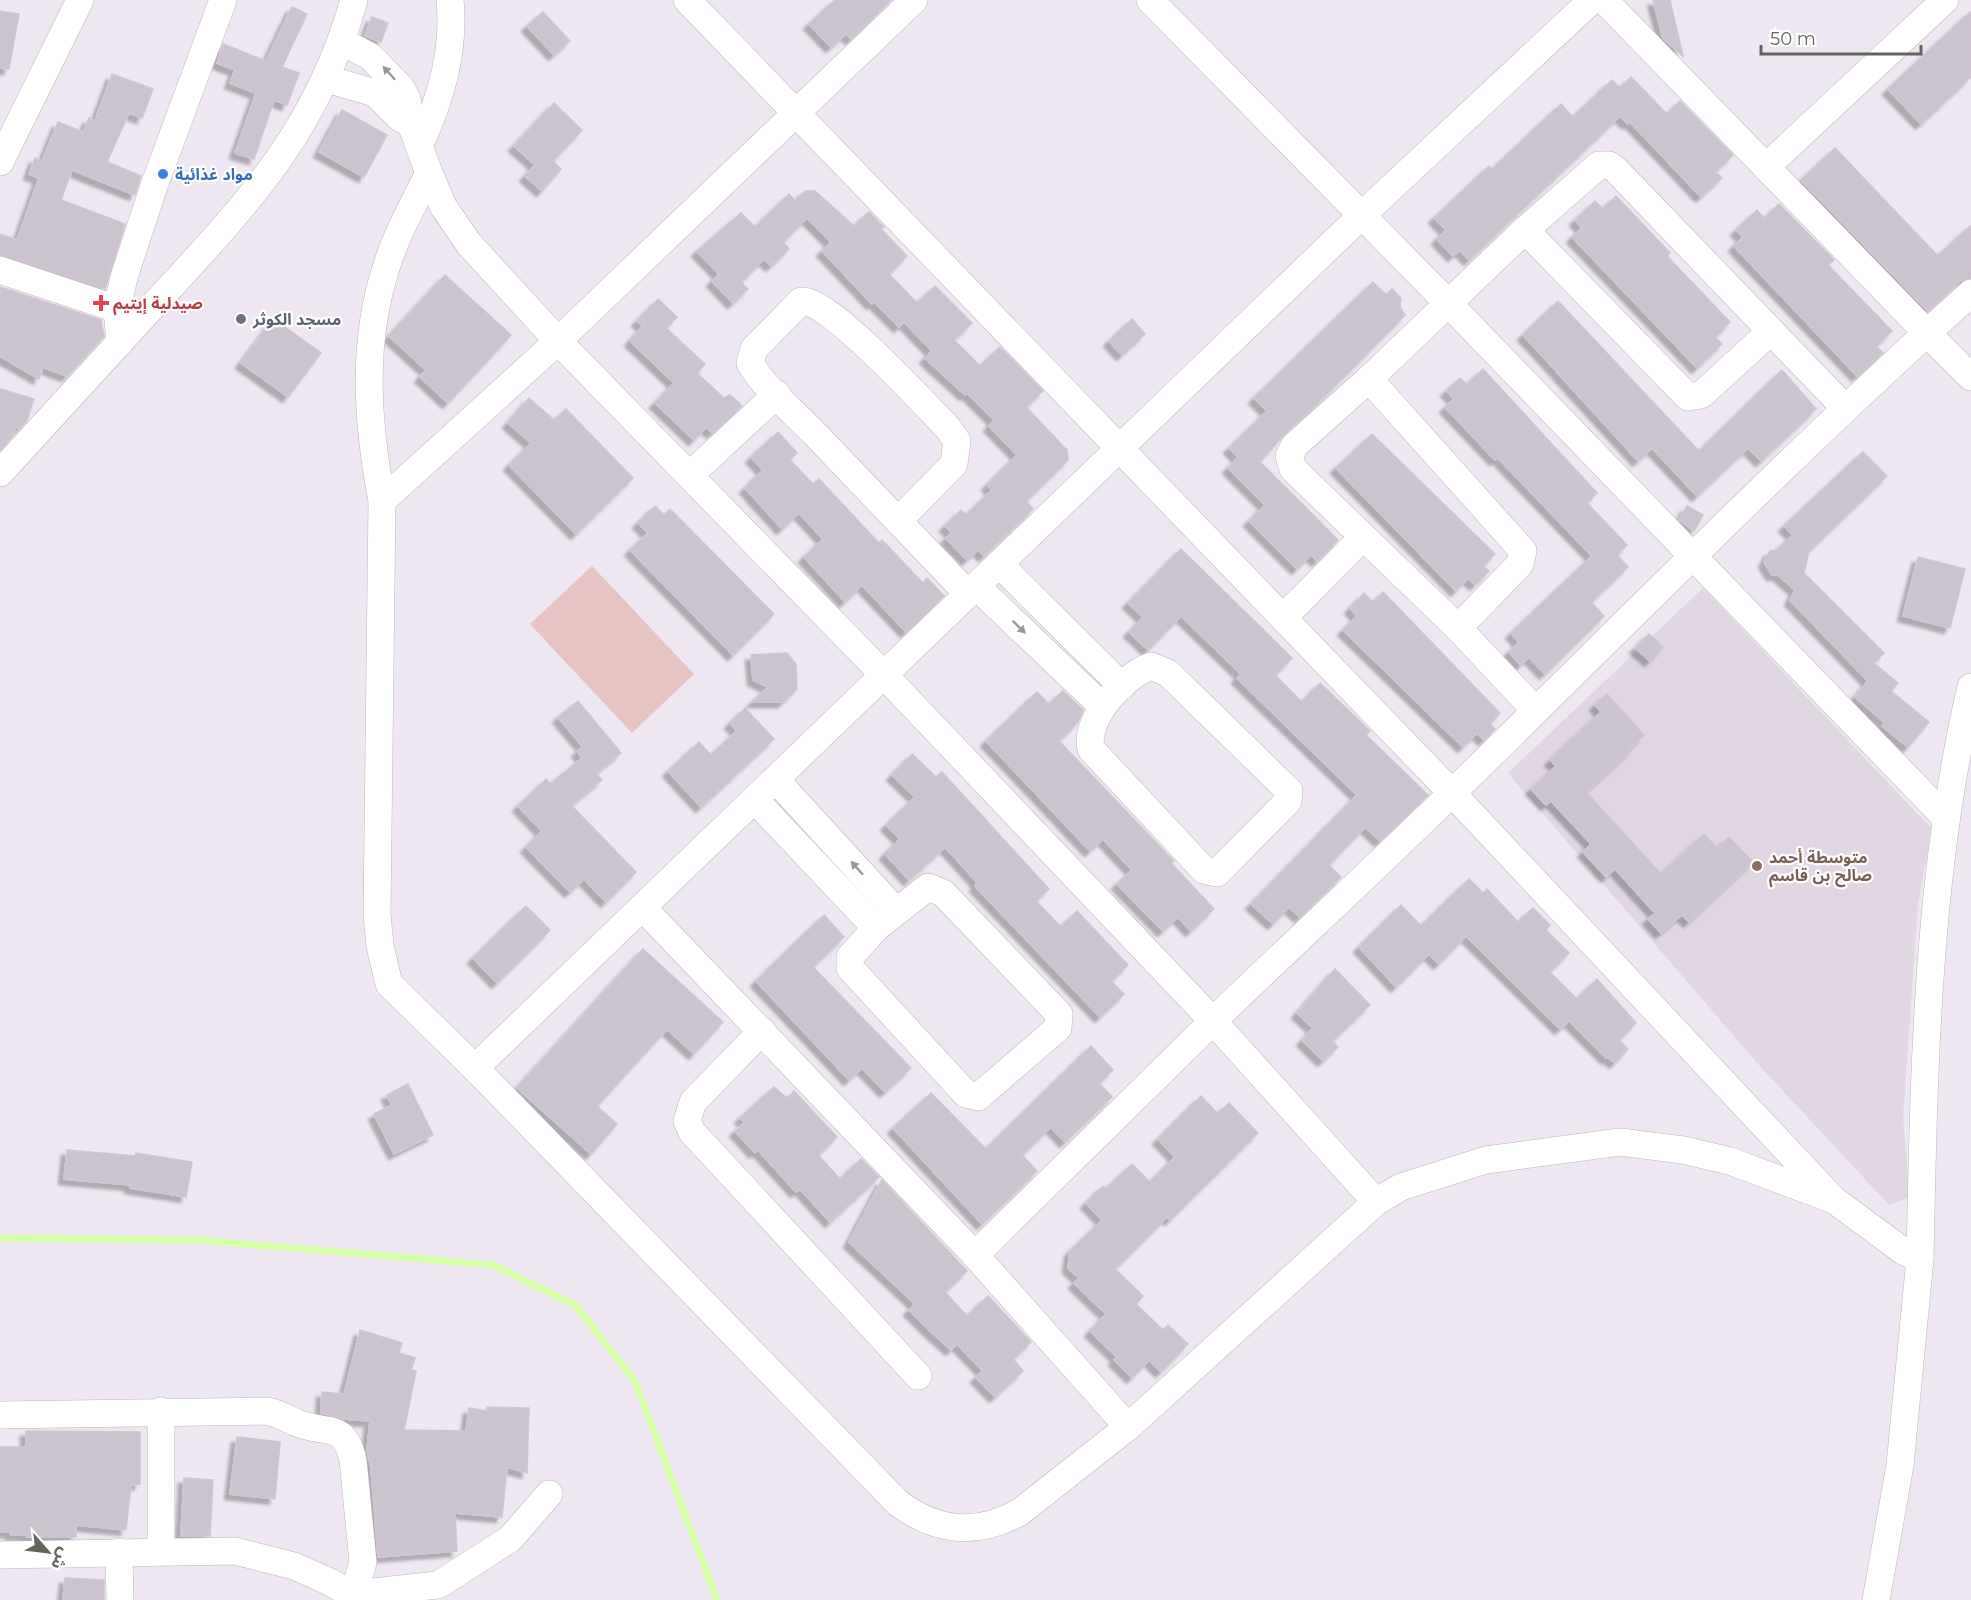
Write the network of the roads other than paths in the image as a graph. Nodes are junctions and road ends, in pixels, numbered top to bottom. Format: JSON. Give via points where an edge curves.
{"nodes":[{"id":1,"x":80,"y":0,"type":"edge"},
{"id":2,"x":223,"y":0,"type":"edge"},
{"id":3,"x":354,"y":0,"type":"edge"},
{"id":4,"x":450,"y":0,"type":"edge"},
{"id":5,"x":687,"y":0,"type":"edge"},
{"id":6,"x":914,"y":0,"type":"edge"},
{"id":7,"x":1150,"y":0,"type":"edge"},
{"id":8,"x":1592,"y":0,"type":"edge"},
{"id":9,"x":1605,"y":0,"type":"edge"},
{"id":10,"x":1945,"y":0,"type":"edge"},
{"id":11,"x":343,"y":42,"type":"junction"},
{"id":12,"x":327,"y":79,"type":"junction"},
{"id":13,"x":798,"y":112,"type":"junction"},
{"id":14,"x":415,"y":134,"type":"junction"},
{"id":15,"x":0,"y":162,"type":"edge"},
{"id":16,"x":1766,"y":167,"type":"junction"},
{"id":17,"x":429,"y":173,"type":"junction"},
{"id":18,"x":1362,"y":215,"type":"junction"},
{"id":19,"x":1525,"y":230,"type":"junction"},
{"id":20,"x":0,"y":270,"type":"edge"},
{"id":21,"x":1971,"y":293,"type":"edge"},
{"id":22,"x":1447,"y":302,"type":"junction"},
{"id":23,"x":117,"y":309,"type":"junction"},
{"id":24,"x":1770,"y":332,"type":"junction"},
{"id":25,"x":1927,"y":333,"type":"junction"},
{"id":26,"x":558,"y":341,"type":"junction"},
{"id":27,"x":120,"y":342,"type":"junction"},
{"id":28,"x":1971,"y":377,"type":"edge"},
{"id":29,"x":1369,"y":379,"type":"junction"},
{"id":30,"x":777,"y":394,"type":"junction"},
{"id":31,"x":1845,"y":408,"type":"junction"},
{"id":32,"x":1120,"y":448,"type":"junction"},
{"id":33,"x":0,"y":473,"type":"edge"},
{"id":34,"x":690,"y":475,"type":"junction"},
{"id":35,"x":382,"y":501,"type":"junction"},
{"id":36,"x":898,"y":520,"type":"junction"},
{"id":37,"x":1363,"y":537,"type":"junction"},
{"id":38,"x":1692,"y":557,"type":"junction"},
{"id":39,"x":999,"y":564,"type":"junction"},
{"id":40,"x":972,"y":590,"type":"junction"},
{"id":41,"x":1283,"y":618,"type":"junction"},
{"id":42,"x":1458,"y":628,"type":"junction"},
{"id":43,"x":884,"y":675,"type":"junction"},
{"id":44,"x":1122,"y":686,"type":"junction"},
{"id":45,"x":1971,"y":687,"type":"edge"},
{"id":46,"x":1102,"y":706,"type":"junction"},
{"id":47,"x":1534,"y":710,"type":"junction"},
{"id":48,"x":776,"y":780,"type":"junction"},
{"id":49,"x":1452,"y":793,"type":"junction"},
{"id":50,"x":755,"y":800,"type":"junction"},
{"id":51,"x":1945,"y":817,"type":"junction"},
{"id":52,"x":643,"y":908,"type":"junction"},
{"id":53,"x":886,"y":919,"type":"junction"},
{"id":54,"x":1213,"y":1021,"type":"junction"},
{"id":55,"x":762,"y":1031,"type":"junction"},
{"id":56,"x":476,"y":1068,"type":"junction"},
{"id":57,"x":1834,"y":1200,"type":"junction"},
{"id":58,"x":1376,"y":1202,"type":"junction"},
{"id":59,"x":975,"y":1255,"type":"junction"},
{"id":60,"x":1920,"y":1259,"type":"junction"},
{"id":61,"x":918,"y":1376,"type":"dead end"},
{"id":62,"x":161,"y":1412,"type":"junction"},
{"id":63,"x":0,"y":1415,"type":"edge"},
{"id":64,"x":1128,"y":1427,"type":"junction"},
{"id":65,"x":549,"y":1494,"type":"dead end"},
{"id":66,"x":161,"y":1551,"type":"junction"},
{"id":67,"x":119,"y":1552,"type":"junction"},
{"id":68,"x":0,"y":1555,"type":"edge"},
{"id":69,"x":358,"y":1597,"type":"edge"},
{"id":70,"x":120,"y":1600,"type":"edge"},
{"id":71,"x":1875,"y":1600,"type":"edge"}],
"edges":[{"from":1,"to":15,"type":"street"},
{"from":2,"to":23,"type":"street","via":[[154,186]]},
{"from":3,"to":11,"type":"street"},
{"from":4,"to":14,"type":"street","via":[[450,40],[442,91]]},
{"from":5,"to":13,"type":"street"},
{"from":6,"to":13,"type":"street"},
{"from":7,"to":18,"type":"street"},
{"from":8,"to":18,"type":"street"},
{"from":9,"to":16,"type":"street"},
{"from":10,"to":16,"type":"street"},
{"from":11,"to":12,"type":"street"},
{"from":14,"to":11,"type":"street","one_way":true,"via":[[407,99],[394,78],[371,57]]},
{"from":12,"to":14,"type":"street","via":[[366,88]]},
{"from":12,"to":27,"type":"street","via":[[295,138],[261,185]]},
{"from":13,"to":26,"type":"street"},
{"from":13,"to":32,"type":"street"},
{"from":14,"to":17,"type":"street"},
{"from":16,"to":25,"type":"street"},
{"from":17,"to":26,"type":"street","via":[[443,206],[469,244]]},
{"from":17,"to":35,"type":"street","via":[[393,248],[372,319],[369,403]]},
{"from":18,"to":22,"type":"street"},
{"from":18,"to":32,"type":"street"},
{"from":19,"to":22,"type":"street"},
{"from":19,"to":24,"type":"street","via":[[1689,397],[1701,395]]},
{"from":19,"to":24,"type":"street","via":[[1594,167],[1609,165]]},
{"from":20,"to":23,"type":"street"},
{"from":21,"to":25,"type":"street"},
{"from":22,"to":29,"type":"street"},
{"from":22,"to":38,"type":"street"},
{"from":23,"to":27,"type":"street"},
{"from":24,"to":31,"type":"street"},
{"from":25,"to":28,"type":"street"},
{"from":25,"to":31,"type":"street"},
{"from":26,"to":34,"type":"street"},
{"from":26,"to":35,"type":"street"},
{"from":27,"to":33,"type":"street"},
{"from":29,"to":37,"type":"street","via":[[1295,444],[1289,459],[1293,469]]},
{"from":29,"to":42,"type":"street","via":[[1523,551],[1520,564]]},
{"from":30,"to":34,"type":"street"},
{"from":30,"to":36,"type":"street"},
{"from":30,"to":36,"type":"street","via":[[754,369],[750,356],[798,303],[806,300],[864,343],[948,428],[957,441],[954,464]]},
{"from":31,"to":38,"type":"street"},
{"from":32,"to":39,"type":"street"},
{"from":32,"to":41,"type":"street"},
{"from":34,"to":43,"type":"street"},
{"from":35,"to":56,"type":"street","via":[[377,914],[380,946],[389,984]]},
{"from":36,"to":40,"type":"street"},
{"from":37,"to":41,"type":"street"},
{"from":37,"to":42,"type":"street"},
{"from":38,"to":47,"type":"street"},
{"from":38,"to":51,"type":"street"},
{"from":39,"to":40,"type":"street"},
{"from":39,"to":44,"type":"street"},
{"from":40,"to":43,"type":"street"},
{"from":40,"to":46,"type":"street","one_way":true},
{"from":41,"to":49,"type":"street"},
{"from":42,"to":47,"type":"street"},
{"from":43,"to":48,"type":"street"},
{"from":43,"to":54,"type":"street"},
{"from":44,"to":46,"type":"street"},
{"from":44,"to":46,"type":"street","via":[[1151,666],[1168,673],[1289,791],[1288,801],[1221,871],[1214,874],[1204,870],[1094,754],[1090,733]]},
{"from":45,"to":51,"type":"street"},
{"from":47,"to":49,"type":"street"},
{"from":48,"to":50,"type":"street"},
{"from":53,"to":48,"type":"street","one_way":true},
{"from":49,"to":54,"type":"street"},
{"from":49,"to":57,"type":"street"},
{"from":50,"to":52,"type":"street"},
{"from":50,"to":53,"type":"street"},
{"from":51,"to":60,"type":"street","via":[[1928,1030]]},
{"from":52,"to":55,"type":"street"},
{"from":52,"to":56,"type":"street"},
{"from":53,"to":53,"type":"street","via":[[923,889],[935,888],[943,893],[1059,1014],[1058,1028],[985,1094],[966,1094],[850,968],[850,957]]},
{"from":54,"to":58,"type":"street"},
{"from":54,"to":59,"type":"street"},
{"from":55,"to":59,"type":"street"},
{"from":55,"to":61,"type":"street","via":[[693,1102],[687,1121],[692,1132]]},
{"from":56,"to":64,"type":"street","via":[[898,1503],[915,1515],[939,1526],[975,1527],[1001,1522],[1020,1512]]},
{"from":57,"to":58,"type":"street","via":[[1730,1161],[1620,1142],[1486,1160],[1401,1187]]},
{"from":57,"to":60,"type":"street","via":[[1903,1251]]},
{"from":58,"to":64,"type":"street"},
{"from":59,"to":64,"type":"street"},
{"from":60,"to":71,"type":"street","via":[[1900,1465]]},
{"from":62,"to":63,"type":"street"},
{"from":62,"to":66,"type":"street"},
{"from":62,"to":69,"type":"street","via":[[267,1411],[342,1435],[350,1445],[353,1460],[363,1562]]},
{"from":65,"to":69,"type":"street","via":[[510,1539],[438,1584]]},
{"from":66,"to":67,"type":"street"},
{"from":66,"to":69,"type":"street","via":[[235,1551],[294,1566]]},
{"from":67,"to":68,"type":"street"},
{"from":67,"to":70,"type":"street"}]}
